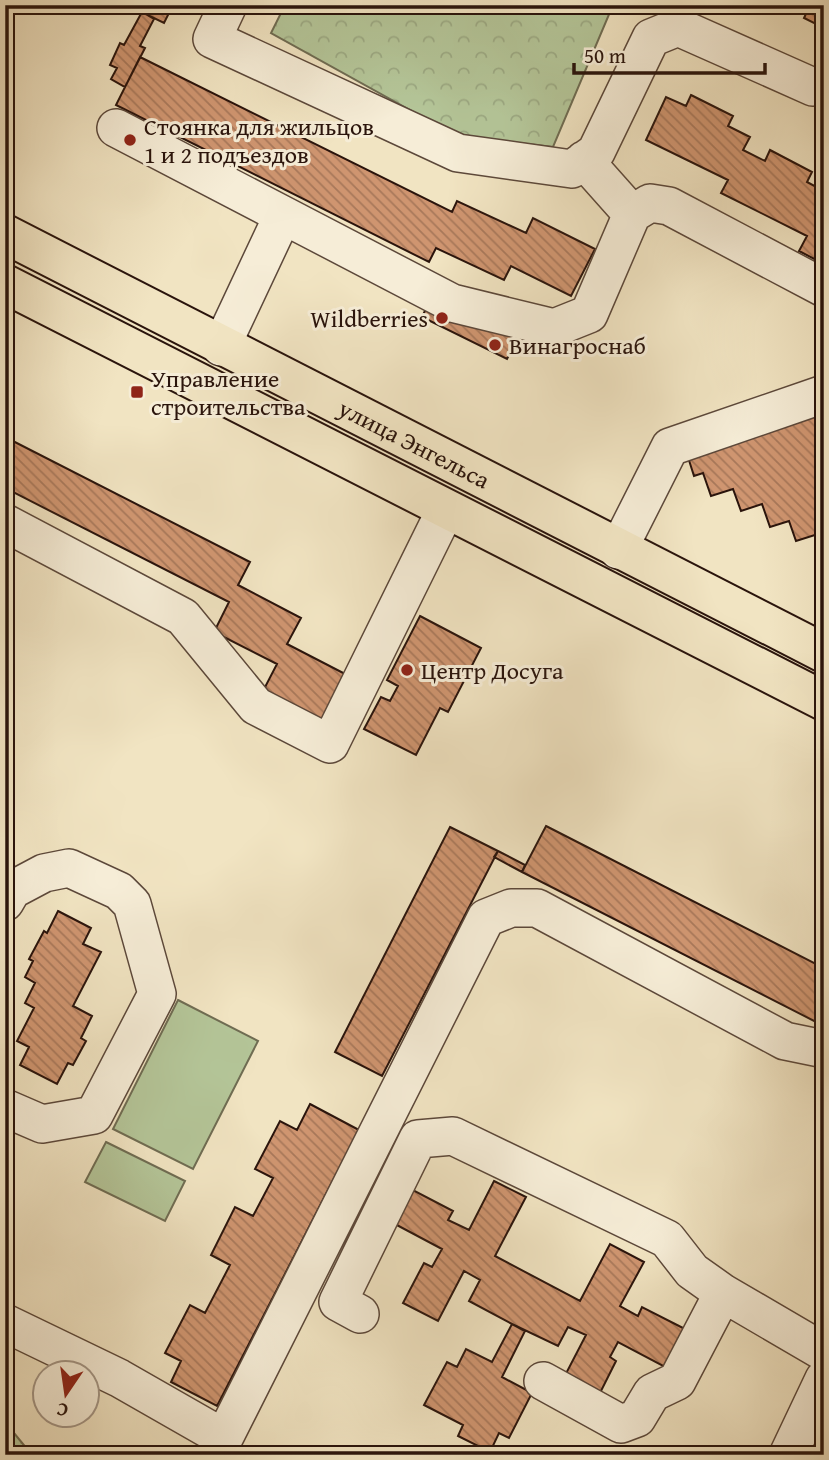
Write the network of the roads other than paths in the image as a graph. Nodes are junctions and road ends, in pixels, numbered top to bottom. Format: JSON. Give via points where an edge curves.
{"nodes":[{"id":1,"x":228,"y":5,"type":"edge"},
{"id":2,"x":820,"y":81,"type":"edge"},
{"id":3,"x":116,"y":128,"type":"dead end"},
{"id":4,"x":584,"y":160,"type":"junction"},
{"id":5,"x":632,"y":214,"type":"junction"},
{"id":6,"x":283,"y":215,"type":"junction"},
{"id":7,"x":5,"y":234,"type":"edge"},
{"id":8,"x":5,"y":284,"type":"edge"},
{"id":9,"x":824,"y":288,"type":"edge"},
{"id":10,"x":221,"y":347,"type":"junction"},
{"id":11,"x":824,"y":394,"type":"edge"},
{"id":12,"x":446,"y":509,"type":"junction"},
{"id":13,"x":5,"y":523,"type":"edge"},
{"id":14,"x":618,"y":550,"type":"junction"},
{"id":15,"x":824,"y":653,"type":"edge"},
{"id":16,"x":824,"y":701,"type":"edge"},
{"id":17,"x":5,"y":902,"type":"edge"},
{"id":18,"x":824,"y":1049,"type":"edge"},
{"id":19,"x":5,"y":1108,"type":"edge"},
{"id":20,"x":723,"y":1293,"type":"junction"},
{"id":21,"x":360,"y":1314,"type":"dead end"},
{"id":22,"x":5,"y":1323,"type":"edge"},
{"id":23,"x":824,"y":1352,"type":"edge"},
{"id":24,"x":824,"y":1379,"type":"edge"},
{"id":25,"x":543,"y":1381,"type":"dead end"},
{"id":26,"x":788,"y":1455,"type":"edge"}],
"edges":[{"from":1,"to":4,"type":"lane","via":[[212,39],[458,153],[572,169]]},
{"from":2,"to":4,"type":"lane","via":[[678,27],[651,38],[596,152]]},
{"from":3,"to":6,"type":"lane"},
{"from":4,"to":5,"type":"lane"},
{"from":5,"to":6,"type":"lane","via":[[589,314],[554,328],[452,303]]},
{"from":5,"to":9,"type":"lane","via":[[650,203],[669,206]]},
{"from":6,"to":10,"type":"lane"},
{"from":7,"to":10,"type":"main road","name":"улица Энгельса"},
{"from":8,"to":12,"type":"main road","name":"улица Энгельса"},
{"from":10,"to":14,"type":"main road","name":"улица Энгельса"},
{"from":11,"to":14,"type":"lane","via":[[670,447]]},
{"from":12,"to":13,"type":"lane","via":[[330,744],[256,706],[183,617]]},
{"from":12,"to":16,"type":"main road","name":"улица Энгельса"},
{"from":14,"to":15,"type":"main road","name":"улица Энгельса"},
{"from":17,"to":19,"type":"lane","via":[[12,890],[44,873],[69,869],[119,891],[132,904],[157,994],[94,1115],[42,1124]]},
{"from":18,"to":22,"type":"lane","via":[[785,1041],[537,908],[511,908],[486,918],[224,1438],[119,1378]]},
{"from":20,"to":21,"type":"lane","via":[[692,1271],[667,1240],[453,1136],[418,1139],[338,1302]]},
{"from":20,"to":23,"type":"lane"},
{"from":20,"to":25,"type":"lane","via":[[677,1381],[652,1392],[637,1418],[621,1424]]},
{"from":24,"to":26,"type":"lane"}]}
